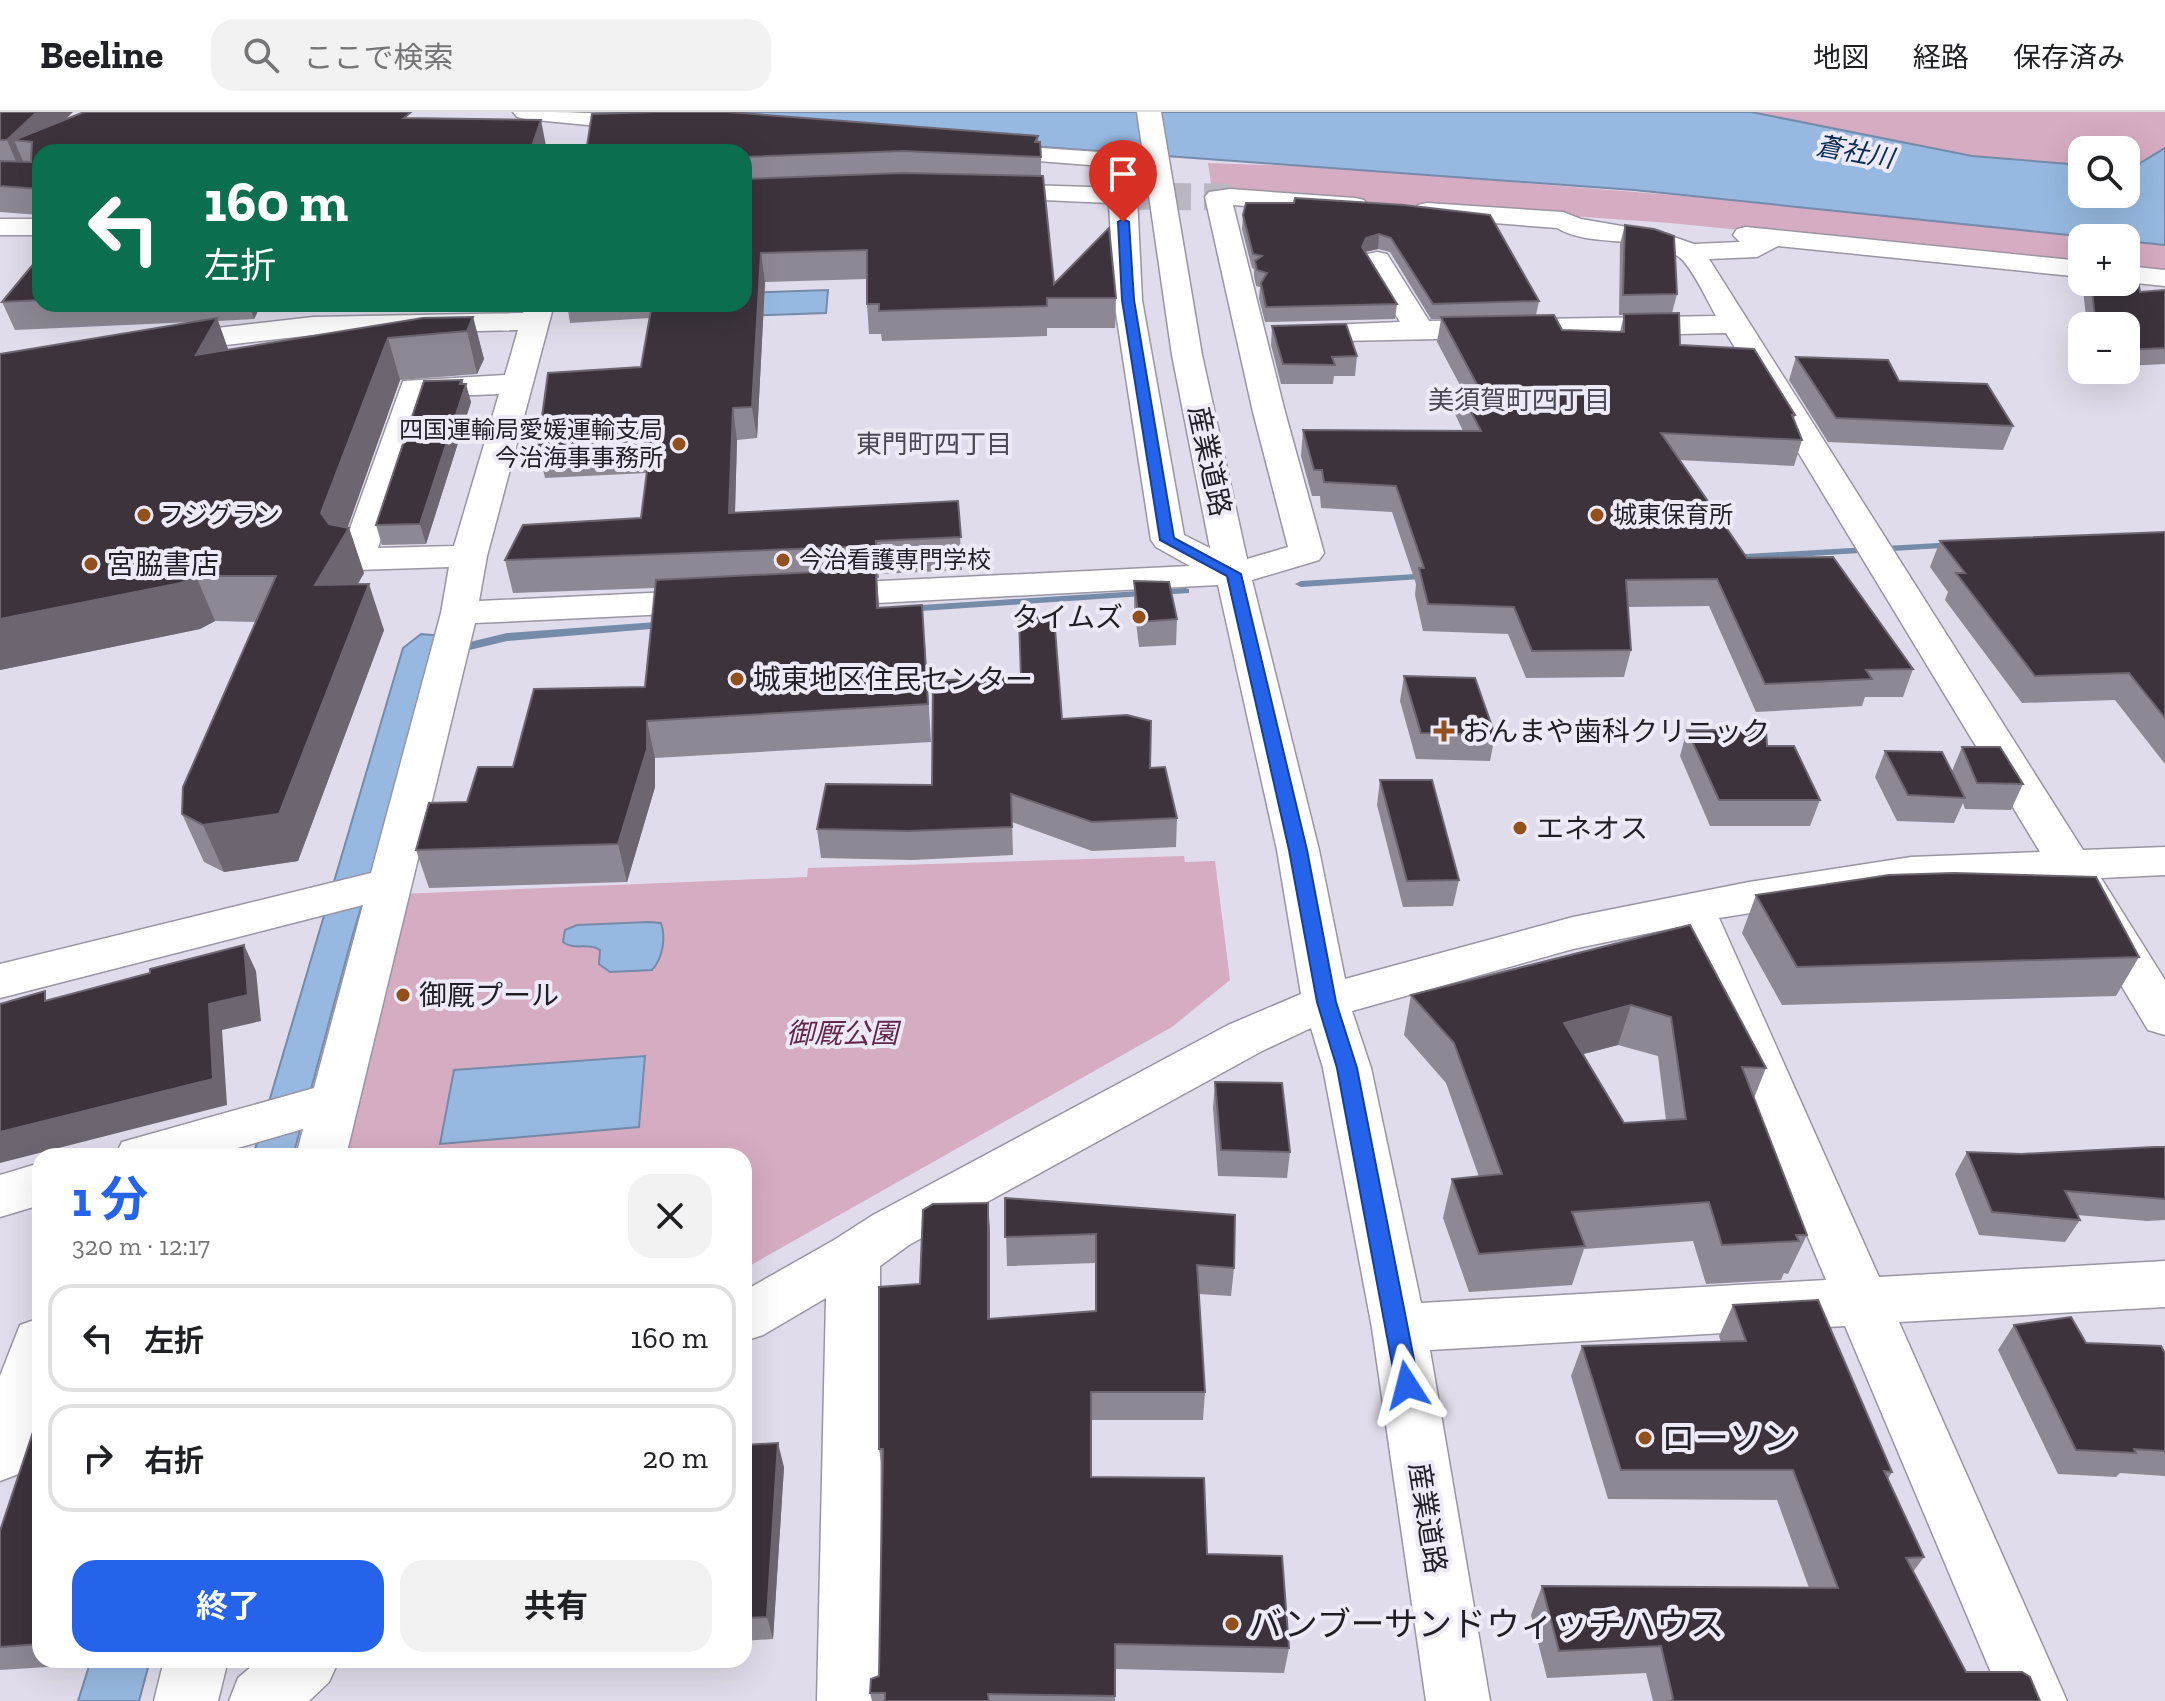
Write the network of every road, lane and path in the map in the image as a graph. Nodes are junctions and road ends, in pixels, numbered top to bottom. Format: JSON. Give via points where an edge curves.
{"nodes":[{"id":1,"x":525,"y":112,"type":"edge"},
{"id":2,"x":1149,"y":112,"type":"edge"},
{"id":3,"x":588,"y":124,"type":"edge"},
{"id":4,"x":676,"y":126,"type":"edge"},
{"id":5,"x":956,"y":149,"type":"edge"},
{"id":6,"x":1142,"y":161,"type":"junction"},
{"id":7,"x":967,"y":192,"type":"edge"},
{"id":8,"x":1563,"y":220,"type":"junction"},
{"id":9,"x":0,"y":227,"type":"edge"},
{"id":10,"x":32,"y":227,"type":"edge"},
{"id":11,"x":0,"y":237,"type":"edge"},
{"id":12,"x":1773,"y":237,"type":"junction"},
{"id":13,"x":0,"y":251,"type":"edge"},
{"id":14,"x":1691,"y":252,"type":"junction"},
{"id":15,"x":1377,"y":260,"type":"dead end"},
{"id":16,"x":2068,"y":268,"type":"edge"},
{"id":17,"x":2140,"y":275,"type":"edge"},
{"id":18,"x":2165,"y":278,"type":"edge"},
{"id":19,"x":538,"y":313,"type":"edge"},
{"id":20,"x":1735,"y":324,"type":"junction"},
{"id":21,"x":1419,"y":329,"type":"junction"},
{"id":22,"x":1251,"y":334,"type":"junction"},
{"id":23,"x":131,"y":347,"type":"edge"},
{"id":24,"x":517,"y":384,"type":"junction"},
{"id":25,"x":469,"y":556,"type":"junction"},
{"id":26,"x":1233,"y":574,"type":"junction"},
{"id":27,"x":794,"y":596,"type":"edge"},
{"id":28,"x":746,"y":599,"type":"edge"},
{"id":29,"x":459,"y":613,"type":"junction"},
{"id":30,"x":2165,"y":861,"type":"edge"},
{"id":31,"x":2066,"y":863,"type":"junction"},
{"id":32,"x":388,"y":884,"type":"junction"},
{"id":33,"x":1692,"y":908,"type":"junction"},
{"id":34,"x":0,"y":981,"type":"edge"},
{"id":35,"x":2159,"y":998,"type":"edge"},
{"id":36,"x":1326,"y":1002,"type":"junction"},
{"id":37,"x":335,"y":1101,"type":"junction"},
{"id":38,"x":168,"y":1148,"type":"edge"},
{"id":39,"x":323,"y":1148,"type":"edge"},
{"id":40,"x":32,"y":1186,"type":"edge"},
{"id":41,"x":0,"y":1196,"type":"edge"},
{"id":42,"x":853,"y":1256,"type":"junction"},
{"id":43,"x":2165,"y":1284,"type":"edge"},
{"id":44,"x":1862,"y":1300,"type":"junction"},
{"id":45,"x":752,"y":1313,"type":"edge"},
{"id":46,"x":1399,"y":1328,"type":"junction"},
{"id":47,"x":32,"y":1363,"type":"edge"},
{"id":48,"x":2,"y":1441,"type":"edge"},
{"id":49,"x":194,"y":1668,"type":"edge"},
{"id":50,"x":298,"y":1668,"type":"edge"},
{"id":51,"x":186,"y":1701,"type":"edge"},
{"id":52,"x":261,"y":1701,"type":"edge"},
{"id":53,"x":849,"y":1701,"type":"edge"},
{"id":54,"x":1458,"y":1701,"type":"edge"},
{"id":55,"x":2035,"y":1701,"type":"edge"}],
"edges":[{"from":1,"to":3,"type":"street"},
{"from":2,"to":6,"type":"street","name":"産業道路"},
{"from":3,"to":4,"type":"street"},
{"from":5,"to":6,"type":"street"},
{"from":6,"to":26,"type":"street","name":"産業道路"},
{"from":7,"to":26,"type":"street","via":[[1123,196],[1128,300],[1168,540]]},
{"from":8,"to":12,"type":"street"},
{"from":8,"to":14,"type":"street"},
{"from":8,"to":22,"type":"street","via":[[1224,197]]},
{"from":9,"to":10,"type":"street"},
{"from":11,"to":13,"type":"street","via":[[7,241]]},
{"from":12,"to":14,"type":"street","via":[[1757,249]]},
{"from":12,"to":16,"type":"street"},
{"from":14,"to":20,"type":"street"},
{"from":15,"to":21,"type":"street"},
{"from":17,"to":18,"type":"street"},
{"from":19,"to":23,"type":"street","via":[[313,326]]},
{"from":19,"to":24,"type":"street"},
{"from":20,"to":21,"type":"street"},
{"from":20,"to":31,"type":"street"},
{"from":21,"to":22,"type":"street"},
{"from":22,"to":26,"type":"street","via":[[1307,553]]},
{"from":24,"to":25,"type":"street"},
{"from":24,"to":25,"type":"street","via":[[414,388],[357,559]]},
{"from":25,"to":29,"type":"street"},
{"from":26,"to":27,"type":"street"},
{"from":26,"to":36,"type":"street","name":"産業道路","via":[[1298,850]]},
{"from":28,"to":29,"type":"street"},
{"from":29,"to":32,"type":"street"},
{"from":30,"to":31,"type":"street"},
{"from":31,"to":33,"type":"street","via":[[1911,872]]},
{"from":31,"to":35,"type":"street"},
{"from":32,"to":34,"type":"street"},
{"from":32,"to":37,"type":"street"},
{"from":33,"to":36,"type":"street","via":[[1573,933]]},
{"from":33,"to":44,"type":"street"},
{"from":36,"to":42,"type":"street","via":[[1245,1038],[891,1230]]},
{"from":36,"to":46,"type":"street","name":"産業道路","via":[[1347,1068]]},
{"from":37,"to":38,"type":"street"},
{"from":37,"to":39,"type":"street"},
{"from":40,"to":41,"type":"street"},
{"from":42,"to":45,"type":"street"},
{"from":42,"to":53,"type":"street"},
{"from":43,"to":44,"type":"street"},
{"from":44,"to":46,"type":"street"},
{"from":44,"to":55,"type":"street"},
{"from":46,"to":54,"type":"street","name":"産業道路"},
{"from":47,"to":48,"type":"street"},
{"from":49,"to":51,"type":"street"},
{"from":50,"to":52,"type":"street"}]}
